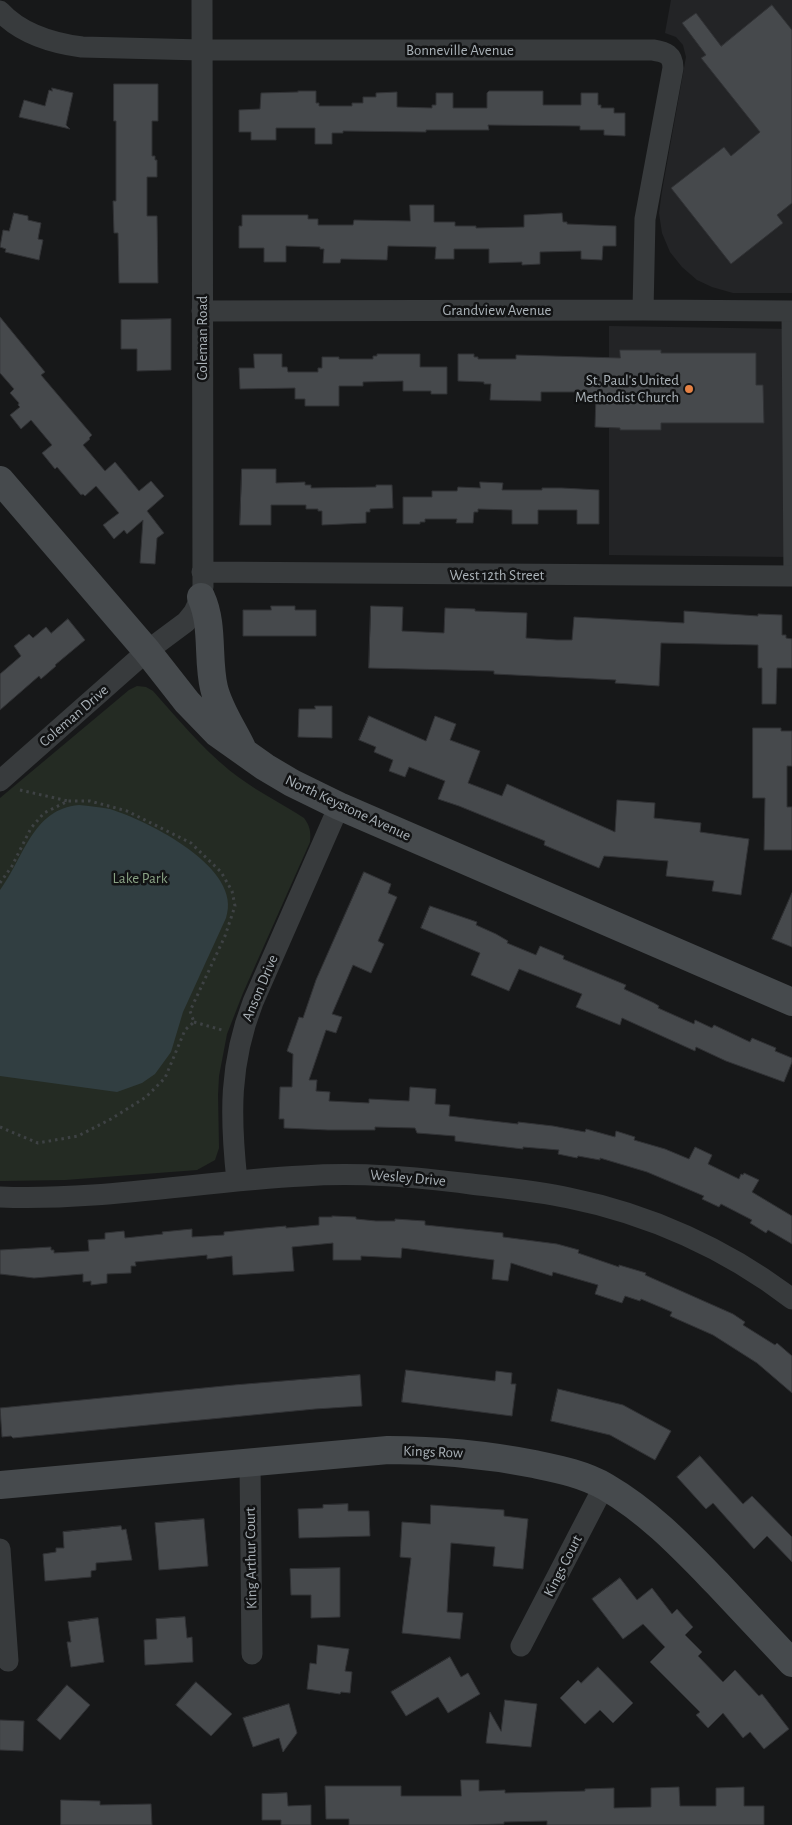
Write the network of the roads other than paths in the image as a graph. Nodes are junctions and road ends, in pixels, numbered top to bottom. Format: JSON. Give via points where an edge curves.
{"nodes":[{"id":1,"x":202,"y":0,"type":"edge"},
{"id":2,"x":0,"y":11,"type":"edge"},
{"id":3,"x":202,"y":50,"type":"junction"},
{"id":4,"x":643,"y":310,"type":"junction"},
{"id":5,"x":202,"y":311,"type":"junction"},
{"id":6,"x":790,"y":311,"type":"edge"},
{"id":7,"x":0,"y":480,"type":"edge"},
{"id":8,"x":790,"y":576,"type":"edge"},
{"id":9,"x":202,"y":584,"type":"junction"},
{"id":10,"x":147,"y":651,"type":"junction"},
{"id":11,"x":242,"y":750,"type":"junction"},
{"id":12,"x":8,"y":785,"type":"edge"},
{"id":13,"x":339,"y":806,"type":"junction"},
{"id":14,"x":792,"y":1002,"type":"edge"},
{"id":15,"x":237,"y":1181,"type":"junction"},
{"id":16,"x":0,"y":1196,"type":"edge"},
{"id":17,"x":792,"y":1299,"type":"edge"},
{"id":18,"x":250,"y":1463,"type":"junction"},
{"id":19,"x":0,"y":1486,"type":"edge"},
{"id":20,"x":604,"y":1486,"type":"junction"},
{"id":21,"x":0,"y":1549,"type":"edge"},
{"id":22,"x":521,"y":1646,"type":"dead end"},
{"id":23,"x":252,"y":1654,"type":"dead end"},
{"id":24,"x":8,"y":1660,"type":"dead end"},
{"id":25,"x":792,"y":1662,"type":"edge"}],
"edges":[{"from":1,"to":3,"type":"street","name":"Coleman Road"},
{"from":2,"to":3,"type":"street","name":"Bonneville Avenue","via":[[30,33],[64,45]]},
{"from":3,"to":4,"type":"street","name":"Bonneville Avenue","via":[[653,50],[670,55],[673,68],[645,219]]},
{"from":3,"to":5,"type":"street","name":"Coleman Road"},
{"from":4,"to":5,"type":"street","name":"Grandview Avenue"},
{"from":4,"to":6,"type":"street","name":"Grandview Avenue"},
{"from":5,"to":9,"type":"street","name":"Coleman Road"},
{"from":6,"to":8,"type":"lane"},
{"from":7,"to":10,"type":"street","name":"North Keystone Avenue"},
{"from":8,"to":9,"type":"street","name":"West 12th Street"},
{"from":9,"to":10,"type":"street","name":"Coleman Road","via":[[194,612],[186,622]]},
{"from":9,"to":11,"type":"street","via":[[214,688]]},
{"from":10,"to":11,"type":"street","name":"North Keystone Avenue","via":[[187,702],[217,733]]},
{"from":10,"to":12,"type":"street","name":"Coleman Drive"},
{"from":11,"to":13,"type":"street","name":"North Keystone Avenue","via":[[292,784]]},
{"from":13,"to":14,"type":"street","name":"North Keystone Avenue"},
{"from":13,"to":15,"type":"street","name":"Anson Drive","via":[[240,1040],[232,1099]]},
{"from":15,"to":16,"type":"street","name":"Wesley Drive","via":[[65,1196]]},
{"from":15,"to":17,"type":"street","name":"Wesley Drive","via":[[361,1174],[440,1180],[570,1198],[653,1222],[698,1241],[737,1262]]},
{"from":18,"to":19,"type":"street","name":"Kings Row"},
{"from":18,"to":20,"type":"street","name":"Kings Row","via":[[388,1450],[468,1452],[554,1468]]},
{"from":18,"to":23,"type":"street","name":"King Arthur Court"},
{"from":20,"to":22,"type":"street","name":"Kings Court"},
{"from":20,"to":25,"type":"street","name":"Kings Row","via":[[636,1506],[674,1538]]},
{"from":21,"to":24,"type":"street"}]}
